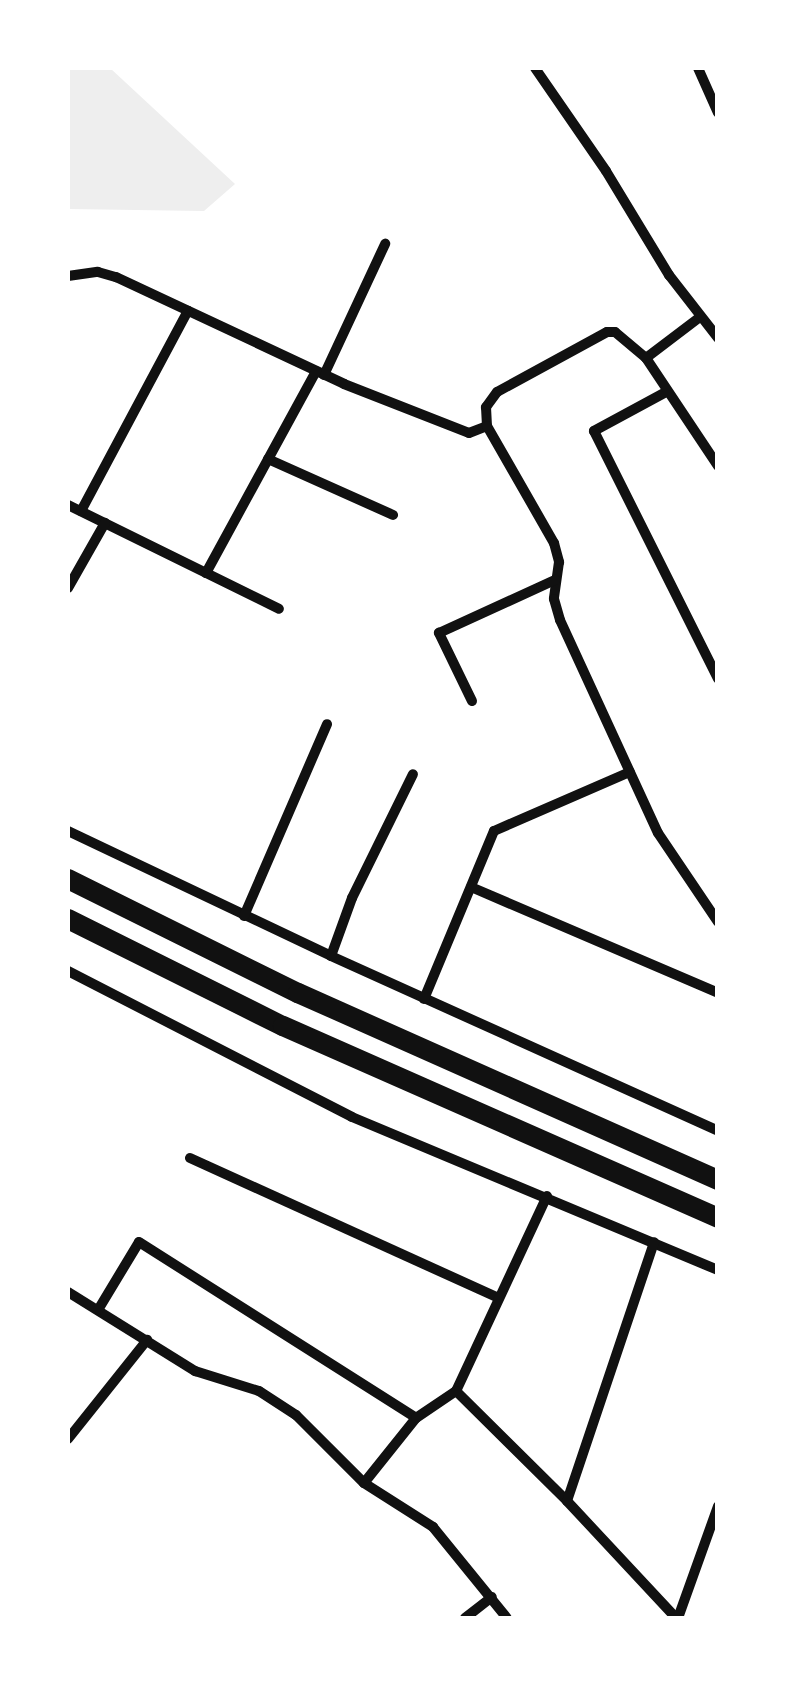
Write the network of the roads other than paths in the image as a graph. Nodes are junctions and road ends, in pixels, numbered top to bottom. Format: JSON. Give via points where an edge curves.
{"nodes":[{"id":1,"x":534,"y":68,"type":"edge"},
{"id":2,"x":698,"y":68,"type":"edge"},
{"id":3,"x":718,"y":113,"type":"edge"},
{"id":4,"x":384,"y":244,"type":"dead end"},
{"id":5,"x":68,"y":276,"type":"edge"},
{"id":6,"x":188,"y":310,"type":"junction"},
{"id":7,"x":700,"y":317,"type":"junction"},
{"id":8,"x":718,"y":338,"type":"edge"},
{"id":9,"x":646,"y":358,"type":"junction"},
{"id":10,"x":320,"y":373,"type":"junction"},
{"id":11,"x":666,"y":392,"type":"junction"},
{"id":12,"x":488,"y":426,"type":"junction"},
{"id":13,"x":718,"y":444,"type":"edge"},
{"id":14,"x":707,"y":450,"type":"junction"},
{"id":15,"x":268,"y":459,"type":"junction"},
{"id":16,"x":718,"y":466,"type":"edge"},
{"id":17,"x":68,"y":505,"type":"edge"},
{"id":18,"x":81,"y":511,"type":"junction"},
{"id":19,"x":393,"y":515,"type":"dead end"},
{"id":20,"x":105,"y":523,"type":"junction"},
{"id":21,"x":206,"y":573,"type":"junction"},
{"id":22,"x":554,"y":580,"type":"junction"},
{"id":23,"x":68,"y":588,"type":"edge"},
{"id":24,"x":279,"y":610,"type":"dead end"},
{"id":25,"x":718,"y":679,"type":"edge"},
{"id":26,"x":472,"y":701,"type":"dead end"},
{"id":27,"x":328,"y":724,"type":"dead end"},
{"id":28,"x":630,"y":772,"type":"junction"},
{"id":29,"x":413,"y":774,"type":"dead end"},
{"id":30,"x":68,"y":832,"type":"edge"},
{"id":31,"x":68,"y":879,"type":"edge"},
{"id":32,"x":471,"y":886,"type":"junction"},
{"id":33,"x":244,"y":916,"type":"junction"},
{"id":34,"x":68,"y":919,"type":"edge"},
{"id":35,"x":718,"y":922,"type":"edge"},
{"id":36,"x":330,"y":956,"type":"junction"},
{"id":37,"x":68,"y":970,"type":"edge"},
{"id":38,"x":718,"y":993,"type":"edge"},
{"id":39,"x":424,"y":999,"type":"junction"},
{"id":40,"x":718,"y":1131,"type":"edge"},
{"id":41,"x":190,"y":1158,"type":"dead end"},
{"id":42,"x":718,"y":1180,"type":"edge"},
{"id":43,"x":547,"y":1196,"type":"junction"},
{"id":44,"x":718,"y":1218,"type":"edge"},
{"id":45,"x":654,"y":1242,"type":"junction"},
{"id":46,"x":718,"y":1270,"type":"edge"},
{"id":47,"x":68,"y":1292,"type":"edge"},
{"id":48,"x":499,"y":1298,"type":"junction"},
{"id":49,"x":98,"y":1310,"type":"junction"},
{"id":50,"x":147,"y":1340,"type":"junction"},
{"id":51,"x":456,"y":1391,"type":"junction"},
{"id":52,"x":416,"y":1418,"type":"junction"},
{"id":53,"x":68,"y":1438,"type":"edge"},
{"id":54,"x":364,"y":1483,"type":"junction"},
{"id":55,"x":567,"y":1501,"type":"junction"},
{"id":56,"x":717,"y":1509,"type":"edge"},
{"id":57,"x":492,"y":1597,"type":"junction"},
{"id":58,"x":464,"y":1618,"type":"edge"},
{"id":59,"x":507,"y":1618,"type":"edge"},
{"id":60,"x":677,"y":1618,"type":"edge"}],
"edges":[{"from":1,"to":7,"type":"street"},
{"from":2,"to":3,"type":"street"},
{"from":4,"to":10,"type":"street"},
{"from":5,"to":6,"type":"street","via":[[116,277]]},
{"from":6,"to":10,"type":"street"},
{"from":6,"to":18,"type":"street"},
{"from":7,"to":8,"type":"street"},
{"from":7,"to":9,"type":"street"},
{"from":9,"to":11,"type":"street"},
{"from":9,"to":12,"type":"street","via":[[607,332],[497,392],[486,408]]},
{"from":10,"to":12,"type":"street","via":[[469,433]]},
{"from":10,"to":15,"type":"street"},
{"from":11,"to":14,"type":"street"},
{"from":11,"to":25,"type":"street","via":[[594,431]]},
{"from":12,"to":22,"type":"street","via":[[554,543]]},
{"from":13,"to":14,"type":"street"},
{"from":14,"to":16,"type":"street"},
{"from":15,"to":19,"type":"street"},
{"from":15,"to":21,"type":"street"},
{"from":17,"to":18,"type":"street"},
{"from":18,"to":20,"type":"street"},
{"from":20,"to":21,"type":"street"},
{"from":20,"to":23,"type":"street"},
{"from":21,"to":24,"type":"street"},
{"from":22,"to":26,"type":"street","via":[[440,633]]},
{"from":22,"to":28,"type":"street","via":[[560,620]]},
{"from":27,"to":33,"type":"street"},
{"from":28,"to":32,"type":"street","via":[[494,831]]},
{"from":28,"to":35,"type":"street","via":[[658,833]]},
{"from":29,"to":36,"type":"street"},
{"from":30,"to":33,"type":"street"},
{"from":31,"to":42,"type":"highway","via":[[298,993]]},
{"from":32,"to":38,"type":"street"},
{"from":32,"to":39,"type":"street"},
{"from":33,"to":36,"type":"street"},
{"from":34,"to":44,"type":"highway","via":[[283,1026]]},
{"from":36,"to":39,"type":"street"},
{"from":37,"to":43,"type":"street","via":[[352,1117]]},
{"from":39,"to":40,"type":"street"},
{"from":41,"to":48,"type":"street"},
{"from":43,"to":45,"type":"street"},
{"from":43,"to":48,"type":"street"},
{"from":45,"to":46,"type":"street"},
{"from":45,"to":55,"type":"street"},
{"from":47,"to":49,"type":"street"},
{"from":48,"to":51,"type":"street"},
{"from":49,"to":50,"type":"street"},
{"from":49,"to":52,"type":"street","via":[[139,1242]]},
{"from":50,"to":53,"type":"street"},
{"from":50,"to":54,"type":"street","via":[[195,1371],[258,1391],[296,1416]]},
{"from":51,"to":52,"type":"street"},
{"from":51,"to":55,"type":"street"},
{"from":52,"to":54,"type":"street"},
{"from":54,"to":57,"type":"street","via":[[433,1527]]},
{"from":55,"to":60,"type":"street"},
{"from":56,"to":60,"type":"street"},
{"from":57,"to":58,"type":"street"},
{"from":57,"to":59,"type":"street"}]}
